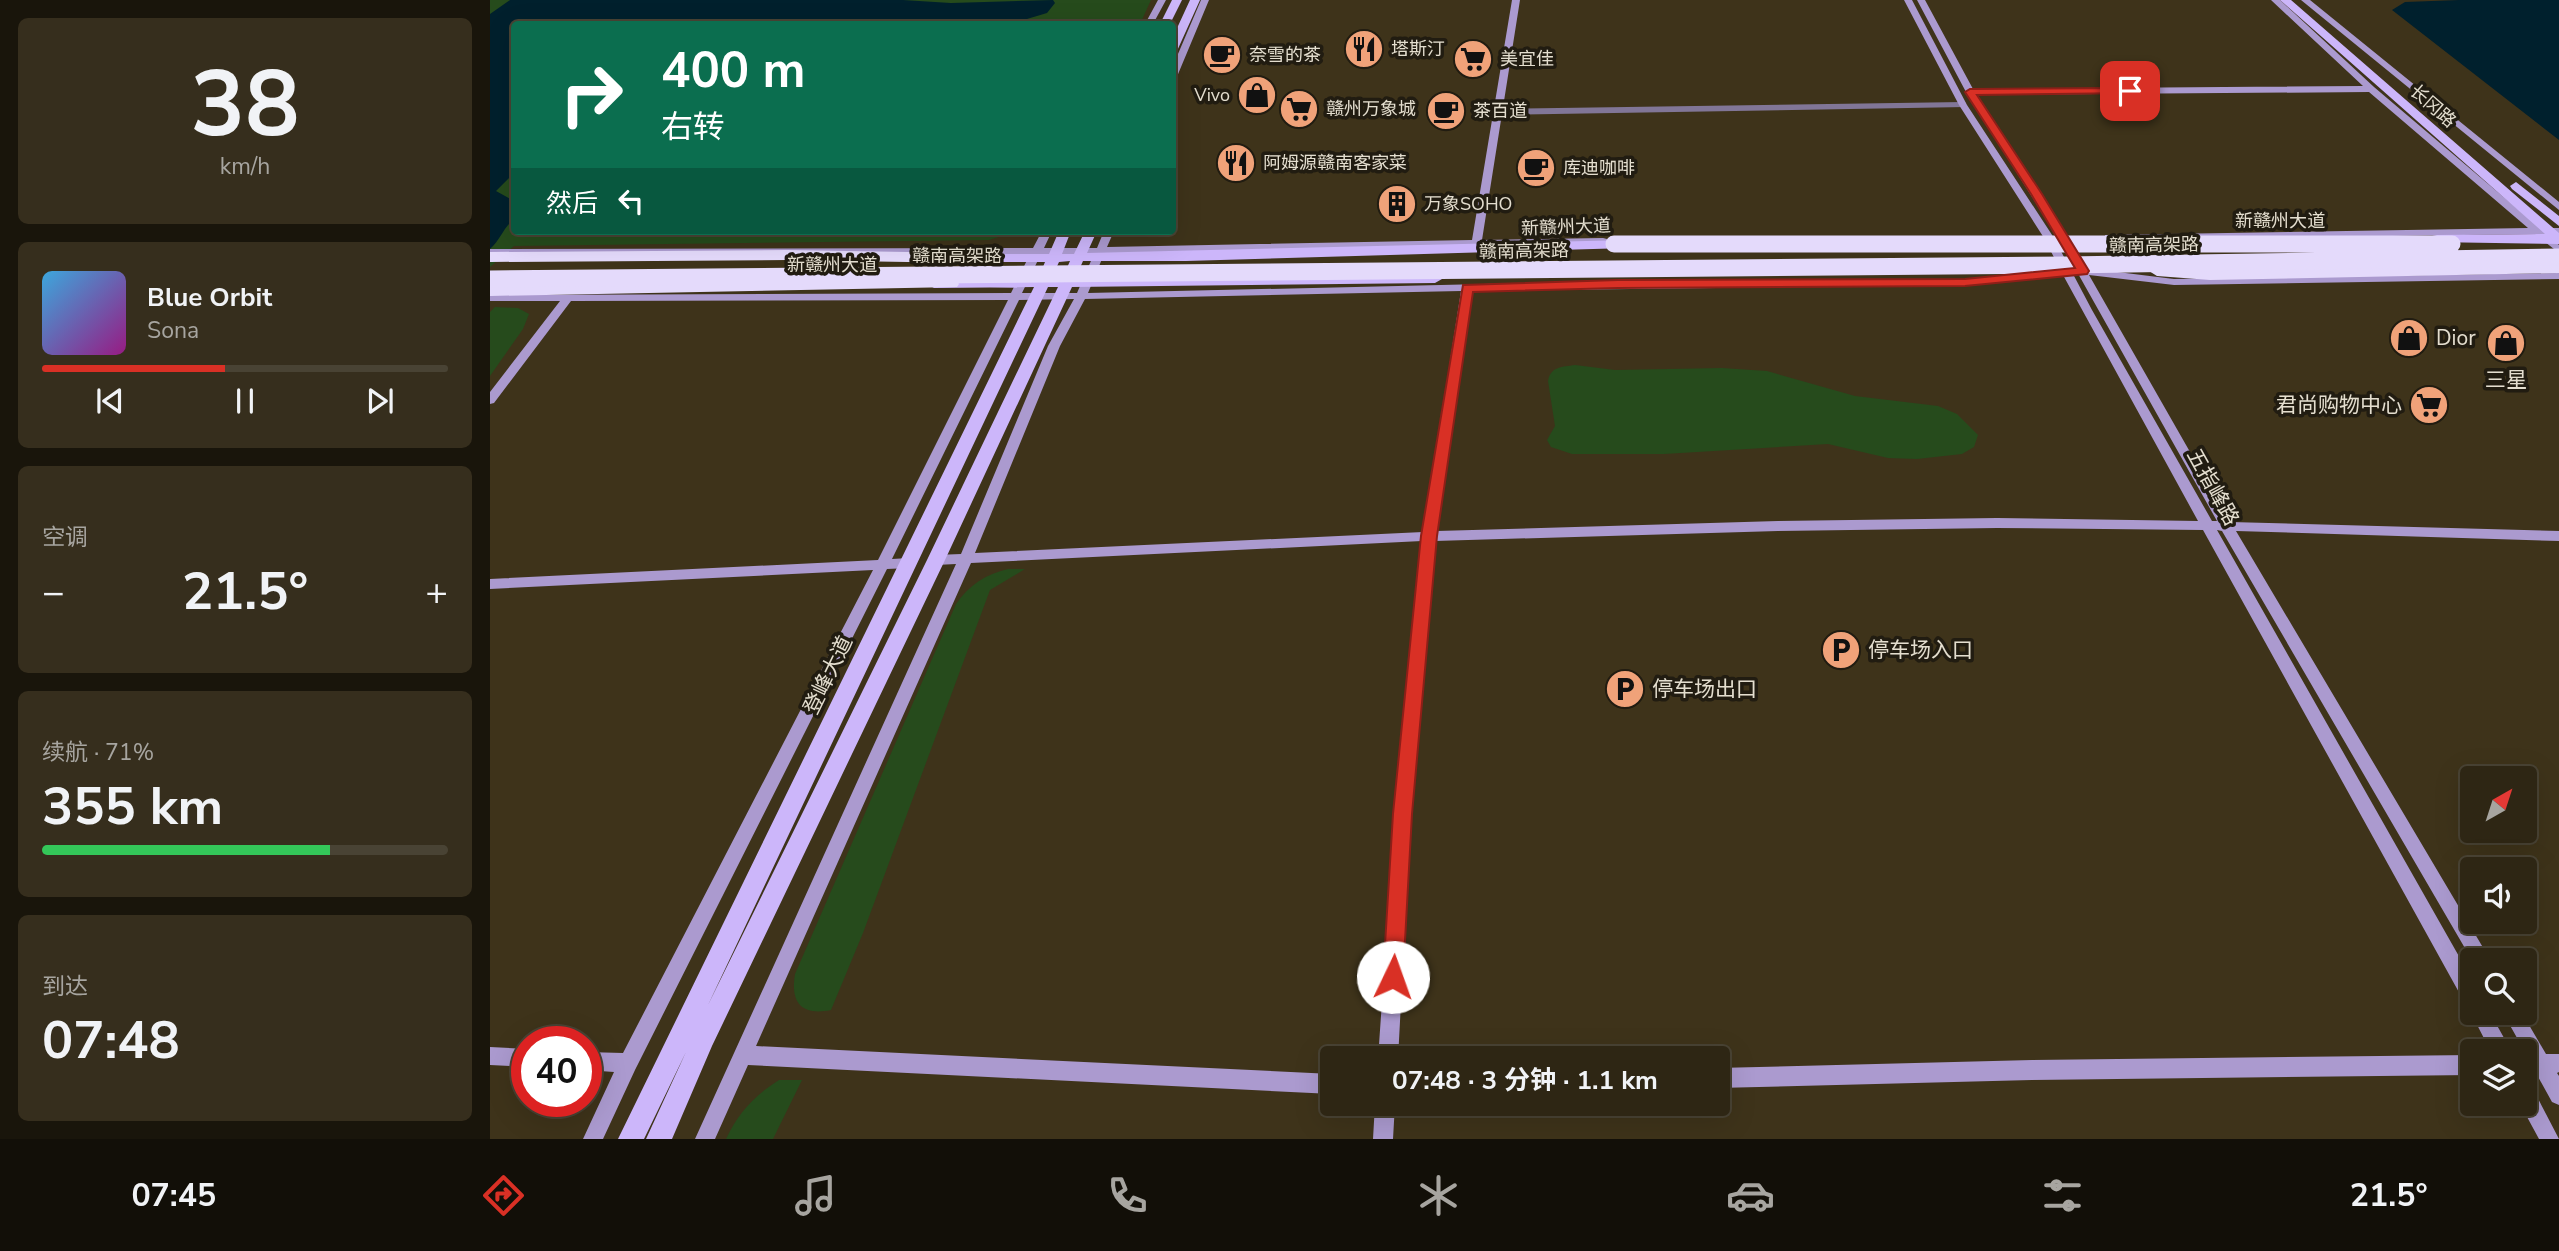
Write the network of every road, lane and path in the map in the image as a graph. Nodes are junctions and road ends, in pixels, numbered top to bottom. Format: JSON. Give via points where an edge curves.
{"nodes":[{"id":1,"x":1162,"y":0,"type":"edge"},
{"id":2,"x":1177,"y":0,"type":"edge"},
{"id":3,"x":1195,"y":0,"type":"edge"},
{"id":4,"x":1205,"y":0,"type":"edge"},
{"id":5,"x":1516,"y":0,"type":"edge"},
{"id":6,"x":1909,"y":0,"type":"edge"},
{"id":7,"x":1921,"y":0,"type":"edge"},
{"id":8,"x":2275,"y":0,"type":"edge"},
{"id":9,"x":2285,"y":0,"type":"edge"},
{"id":10,"x":2297,"y":0,"type":"edge"},
{"id":11,"x":2305,"y":0,"type":"edge"},
{"id":12,"x":1151,"y":21,"type":"edge"},
{"id":13,"x":1166,"y":21,"type":"edge"},
{"id":14,"x":1176,"y":42,"type":"edge"},
{"id":15,"x":1176,"y":69,"type":"edge"},
{"id":16,"x":2371,"y":89,"type":"junction"},
{"id":17,"x":1970,"y":92,"type":"junction"},
{"id":18,"x":1963,"y":104,"type":"junction"},
{"id":19,"x":1497,"y":112,"type":"junction"},
{"id":20,"x":2559,"y":206,"type":"edge"},
{"id":21,"x":2559,"y":222,"type":"edge"},
{"id":22,"x":1045,"y":235,"type":"edge"},
{"id":23,"x":1064,"y":235,"type":"edge"},
{"id":24,"x":1091,"y":235,"type":"edge"},
{"id":25,"x":1106,"y":235,"type":"edge"},
{"id":26,"x":2554,"y":239,"type":"edge"},
{"id":27,"x":2058,"y":241,"type":"junction"},
{"id":28,"x":1477,"y":242,"type":"junction"},
{"id":29,"x":1614,"y":244,"type":"junction"},
{"id":30,"x":1366,"y":246,"type":"junction"},
{"id":31,"x":490,"y":252,"type":"edge"},
{"id":32,"x":1036,"y":255,"type":"junction"},
{"id":33,"x":1056,"y":255,"type":"junction"},
{"id":34,"x":1090,"y":255,"type":"junction"},
{"id":35,"x":1298,"y":255,"type":"junction"},
{"id":36,"x":550,"y":256,"type":"junction"},
{"id":37,"x":968,"y":258,"type":"junction"},
{"id":38,"x":490,"y":259,"type":"edge"},
{"id":39,"x":2559,"y":263,"type":"edge"},
{"id":40,"x":490,"y":268,"type":"edge"},
{"id":41,"x":2157,"y":271,"type":"joint"},
{"id":42,"x":1686,"y":272,"type":"junction"},
{"id":43,"x":2077,"y":276,"type":"junction"},
{"id":44,"x":2559,"y":276,"type":"edge"},
{"id":45,"x":490,"y":279,"type":"edge"},
{"id":46,"x":1301,"y":282,"type":"junction"},
{"id":47,"x":951,"y":284,"type":"junction"},
{"id":48,"x":1618,"y":284,"type":"junction"},
{"id":49,"x":490,"y":285,"type":"edge"},
{"id":50,"x":1467,"y":288,"type":"junction"},
{"id":51,"x":1040,"y":289,"type":"junction"},
{"id":52,"x":1062,"y":289,"type":"junction"},
{"id":53,"x":1084,"y":289,"type":"junction"},
{"id":54,"x":1019,"y":290,"type":"junction"},
{"id":55,"x":490,"y":291,"type":"edge"},
{"id":56,"x":1375,"y":291,"type":"junction"},
{"id":57,"x":569,"y":297,"type":"junction"},
{"id":58,"x":490,"y":298,"type":"edge"},
{"id":59,"x":490,"y":400,"type":"edge"},
{"id":60,"x":2208,"y":526,"type":"junction"},
{"id":61,"x":2226,"y":526,"type":"junction"},
{"id":62,"x":1429,"y":536,"type":"junction"},
{"id":63,"x":2559,"y":536,"type":"edge"},
{"id":64,"x":965,"y":560,"type":"junction"},
{"id":65,"x":936,"y":561,"type":"junction"},
{"id":66,"x":909,"y":563,"type":"junction"},
{"id":67,"x":883,"y":564,"type":"junction"},
{"id":68,"x":490,"y":584,"type":"edge"},
{"id":69,"x":2474,"y":948,"type":"edge"},
{"id":70,"x":2460,"y":976,"type":"edge"},
{"id":71,"x":2519,"y":1025,"type":"edge"},
{"id":72,"x":1389,"y":1046,"type":"edge"},
{"id":73,"x":745,"y":1055,"type":"junction"},
{"id":74,"x":490,"y":1056,"type":"edge"},
{"id":75,"x":511,"y":1057,"type":"edge"},
{"id":76,"x":602,"y":1062,"type":"edge"},
{"id":77,"x":628,"y":1063,"type":"junction"},
{"id":78,"x":2542,"y":1063,"type":"edge"},
{"id":79,"x":2460,"y":1065,"type":"edge"},
{"id":80,"x":1730,"y":1079,"type":"edge"},
{"id":81,"x":1320,"y":1083,"type":"edge"},
{"id":82,"x":2559,"y":1095,"type":"edge"},
{"id":83,"x":1384,"y":1116,"type":"edge"},
{"id":84,"x":2537,"y":1116,"type":"edge"},
{"id":85,"x":593,"y":1139,"type":"edge"},
{"id":86,"x":631,"y":1139,"type":"edge"},
{"id":87,"x":659,"y":1139,"type":"edge"},
{"id":88,"x":705,"y":1139,"type":"edge"},
{"id":89,"x":1383,"y":1139,"type":"edge"},
{"id":90,"x":2550,"y":1139,"type":"edge"}],
"edges":[{"from":1,"to":12,"type":"street"},
{"from":2,"to":13,"type":"main road"},
{"from":3,"to":14,"type":"main road"},
{"from":4,"to":15,"type":"street"},
{"from":5,"to":19,"type":"street"},
{"from":6,"to":18,"type":"street","name":"五指峰路"},
{"from":7,"to":17,"type":"street","name":"五指峰路"},
{"from":8,"to":16,"type":"street"},
{"from":9,"to":26,"type":"main road","name":"长冈路"},
{"from":10,"to":21,"type":"main road","name":"长冈路"},
{"from":11,"to":20,"type":"street"},
{"from":16,"to":17,"type":"street"},
{"from":16,"to":26,"type":"street"},
{"from":17,"to":27,"type":"street","name":"五指峰路"},
{"from":18,"to":19,"type":"street"},
{"from":18,"to":27,"type":"street","name":"五指峰路"},
{"from":19,"to":28,"type":"street"},
{"from":22,"to":32,"type":"street"},
{"from":23,"to":33,"type":"main road","name":"登峰大道"},
{"from":24,"to":34,"type":"main road"},
{"from":25,"to":34,"type":"street"},
{"from":26,"to":27,"type":"main road","name":"新赣州大道"},
{"from":26,"to":27,"type":"street","via":[[2135,235]]},
{"from":26,"to":29,"type":"highway","bridge":true},
{"from":26,"to":40,"type":"highway","name":"赣南高架路","bridge":true},
{"from":27,"to":28,"type":"street","via":[[1932,236]]},
{"from":27,"to":29,"type":"main road","name":"新赣州大道"},
{"from":27,"to":43,"type":"street","name":"五指峰路"},
{"from":28,"to":30,"type":"street"},
{"from":29,"to":35,"type":"main road","name":"新赣州大道"},
{"from":30,"to":34,"type":"street"},
{"from":30,"to":35,"type":"street"},
{"from":31,"to":36,"type":"street"},
{"from":32,"to":33,"type":"main road","name":"新赣州大道"},
{"from":32,"to":36,"type":"street"},
{"from":32,"to":37,"type":"main road","name":"新赣州大道"},
{"from":32,"to":54,"type":"street"},
{"from":33,"to":34,"type":"main road","name":"新赣州大道"},
{"from":33,"to":51,"type":"main road","name":"登峰大道"},
{"from":34,"to":35,"type":"main road","name":"新赣州大道"},
{"from":34,"to":52,"type":"main road"},
{"from":34,"to":53,"type":"street"},
{"from":36,"to":37,"type":"main road","name":"新赣州大道"},
{"from":36,"to":38,"type":"main road","name":"新赣州大道"},
{"from":37,"to":38,"type":"highway"},
{"from":39,"to":41,"type":"highway","via":[[2210,275]]},
{"from":39,"to":45,"type":"highway","name":"赣南高架路","bridge":true},
{"from":41,"to":43,"type":"main road","name":"新赣州大道"},
{"from":42,"to":43,"type":"main road","name":"新赣州大道"},
{"from":42,"to":46,"type":"main road","name":"新赣州大道"},
{"from":42,"to":48,"type":"street"},
{"from":43,"to":44,"type":"street","via":[[2174,282]]},
{"from":43,"to":48,"type":"street","via":[[1965,282]]},
{"from":43,"to":60,"type":"street","name":"五指峰路"},
{"from":43,"to":61,"type":"street","name":"五指峰路"},
{"from":46,"to":53,"type":"main road","name":"新赣州大道"},
{"from":46,"to":56,"type":"street"},
{"from":47,"to":49,"type":"main road","name":"新赣州大道"},
{"from":47,"to":54,"type":"main road","name":"新赣州大道"},
{"from":47,"to":55,"type":"highway"},
{"from":48,"to":50,"type":"street"},
{"from":50,"to":56,"type":"street"},
{"from":50,"to":62,"type":"street"},
{"from":51,"to":52,"type":"main road","name":"新赣州大道"},
{"from":51,"to":54,"type":"main road","name":"新赣州大道"},
{"from":51,"to":66,"type":"main road","name":"登峰大道"},
{"from":52,"to":53,"type":"main road","name":"新赣州大道"},
{"from":52,"to":65,"type":"main road"},
{"from":53,"to":56,"type":"street"},
{"from":53,"to":64,"type":"street","via":[[1054,346]]},
{"from":54,"to":57,"type":"street"},
{"from":54,"to":67,"type":"street"},
{"from":57,"to":58,"type":"street"},
{"from":57,"to":59,"type":"street"},
{"from":60,"to":61,"type":"street"},
{"from":60,"to":62,"type":"street","via":[[1819,525]]},
{"from":60,"to":70,"type":"street","name":"五指峰路"},
{"from":61,"to":63,"type":"street"},
{"from":61,"to":69,"type":"street","name":"五指峰路"},
{"from":62,"to":64,"type":"street"},
{"from":62,"to":72,"type":"street","via":[[1403,814]]},
{"from":64,"to":65,"type":"street"},
{"from":64,"to":73,"type":"street"},
{"from":65,"to":87,"type":"main road"},
{"from":66,"to":67,"type":"street"},
{"from":66,"to":86,"type":"main road","name":"登峰大道"},
{"from":67,"to":68,"type":"street"},
{"from":67,"to":77,"type":"street"},
{"from":71,"to":78,"type":"street"},
{"from":73,"to":81,"type":"street"},
{"from":73,"to":88,"type":"street"},
{"from":74,"to":75,"type":"street"},
{"from":76,"to":77,"type":"street"},
{"from":77,"to":85,"type":"street"},
{"from":78,"to":82,"type":"street"},
{"from":79,"to":80,"type":"street"},
{"from":83,"to":89,"type":"street"},
{"from":84,"to":90,"type":"street"}]}
